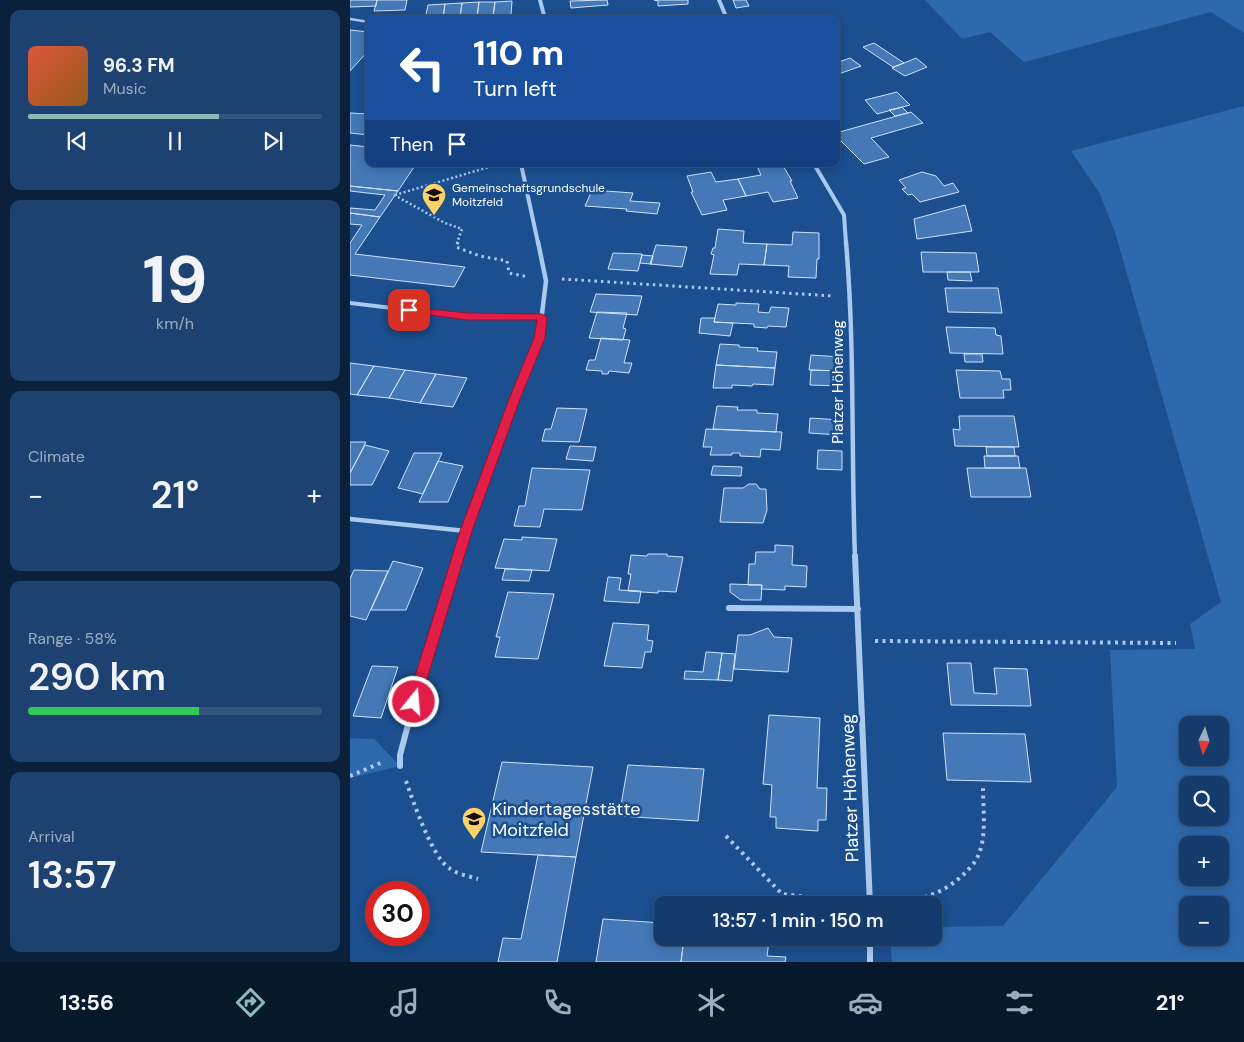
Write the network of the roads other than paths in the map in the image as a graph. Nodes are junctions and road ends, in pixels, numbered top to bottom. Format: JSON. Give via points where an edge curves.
{"nodes":[{"id":1,"x":540,"y":0,"type":"edge"},
{"id":2,"x":719,"y":0,"type":"edge"},
{"id":3,"x":544,"y":15,"type":"edge"},
{"id":4,"x":725,"y":15,"type":"edge"},
{"id":5,"x":350,"y":19,"type":"edge"},
{"id":6,"x":365,"y":21,"type":"edge"},
{"id":7,"x":522,"y":167,"type":"edge"},
{"id":8,"x":816,"y":167,"type":"edge"},
{"id":9,"x":350,"y":303,"type":"edge"},
{"id":10,"x":542,"y":317,"type":"junction"},
{"id":11,"x":350,"y":519,"type":"edge"},
{"id":12,"x":466,"y":531,"type":"junction"},
{"id":13,"x":729,"y":608,"type":"dead end"},
{"id":14,"x":858,"y":609,"type":"junction"},
{"id":15,"x":400,"y":766,"type":"road end"},
{"id":16,"x":870,"y":896,"type":"edge"},
{"id":17,"x":870,"y":946,"type":"edge"},
{"id":18,"x":870,"y":962,"type":"edge"}],
"edges":[{"from":1,"to":3,"type":"street"},
{"from":2,"to":4,"type":"street"},
{"from":5,"to":6,"type":"lane"},
{"from":7,"to":10,"type":"street","via":[[546,281]]},
{"from":8,"to":14,"type":"street","name":"Platzer Höhenweg","via":[[844,215],[853,345],[852,478]]},
{"from":9,"to":10,"type":"lane","via":[[468,317]]},
{"from":10,"to":12,"type":"street","via":[[540,338]]},
{"from":11,"to":12,"type":"street"},
{"from":12,"to":15,"type":"street","via":[[414,702]]},
{"from":13,"to":14,"type":"street"},
{"from":14,"to":16,"type":"street","name":"Platzer Höhenweg"},
{"from":17,"to":18,"type":"street"}]}
